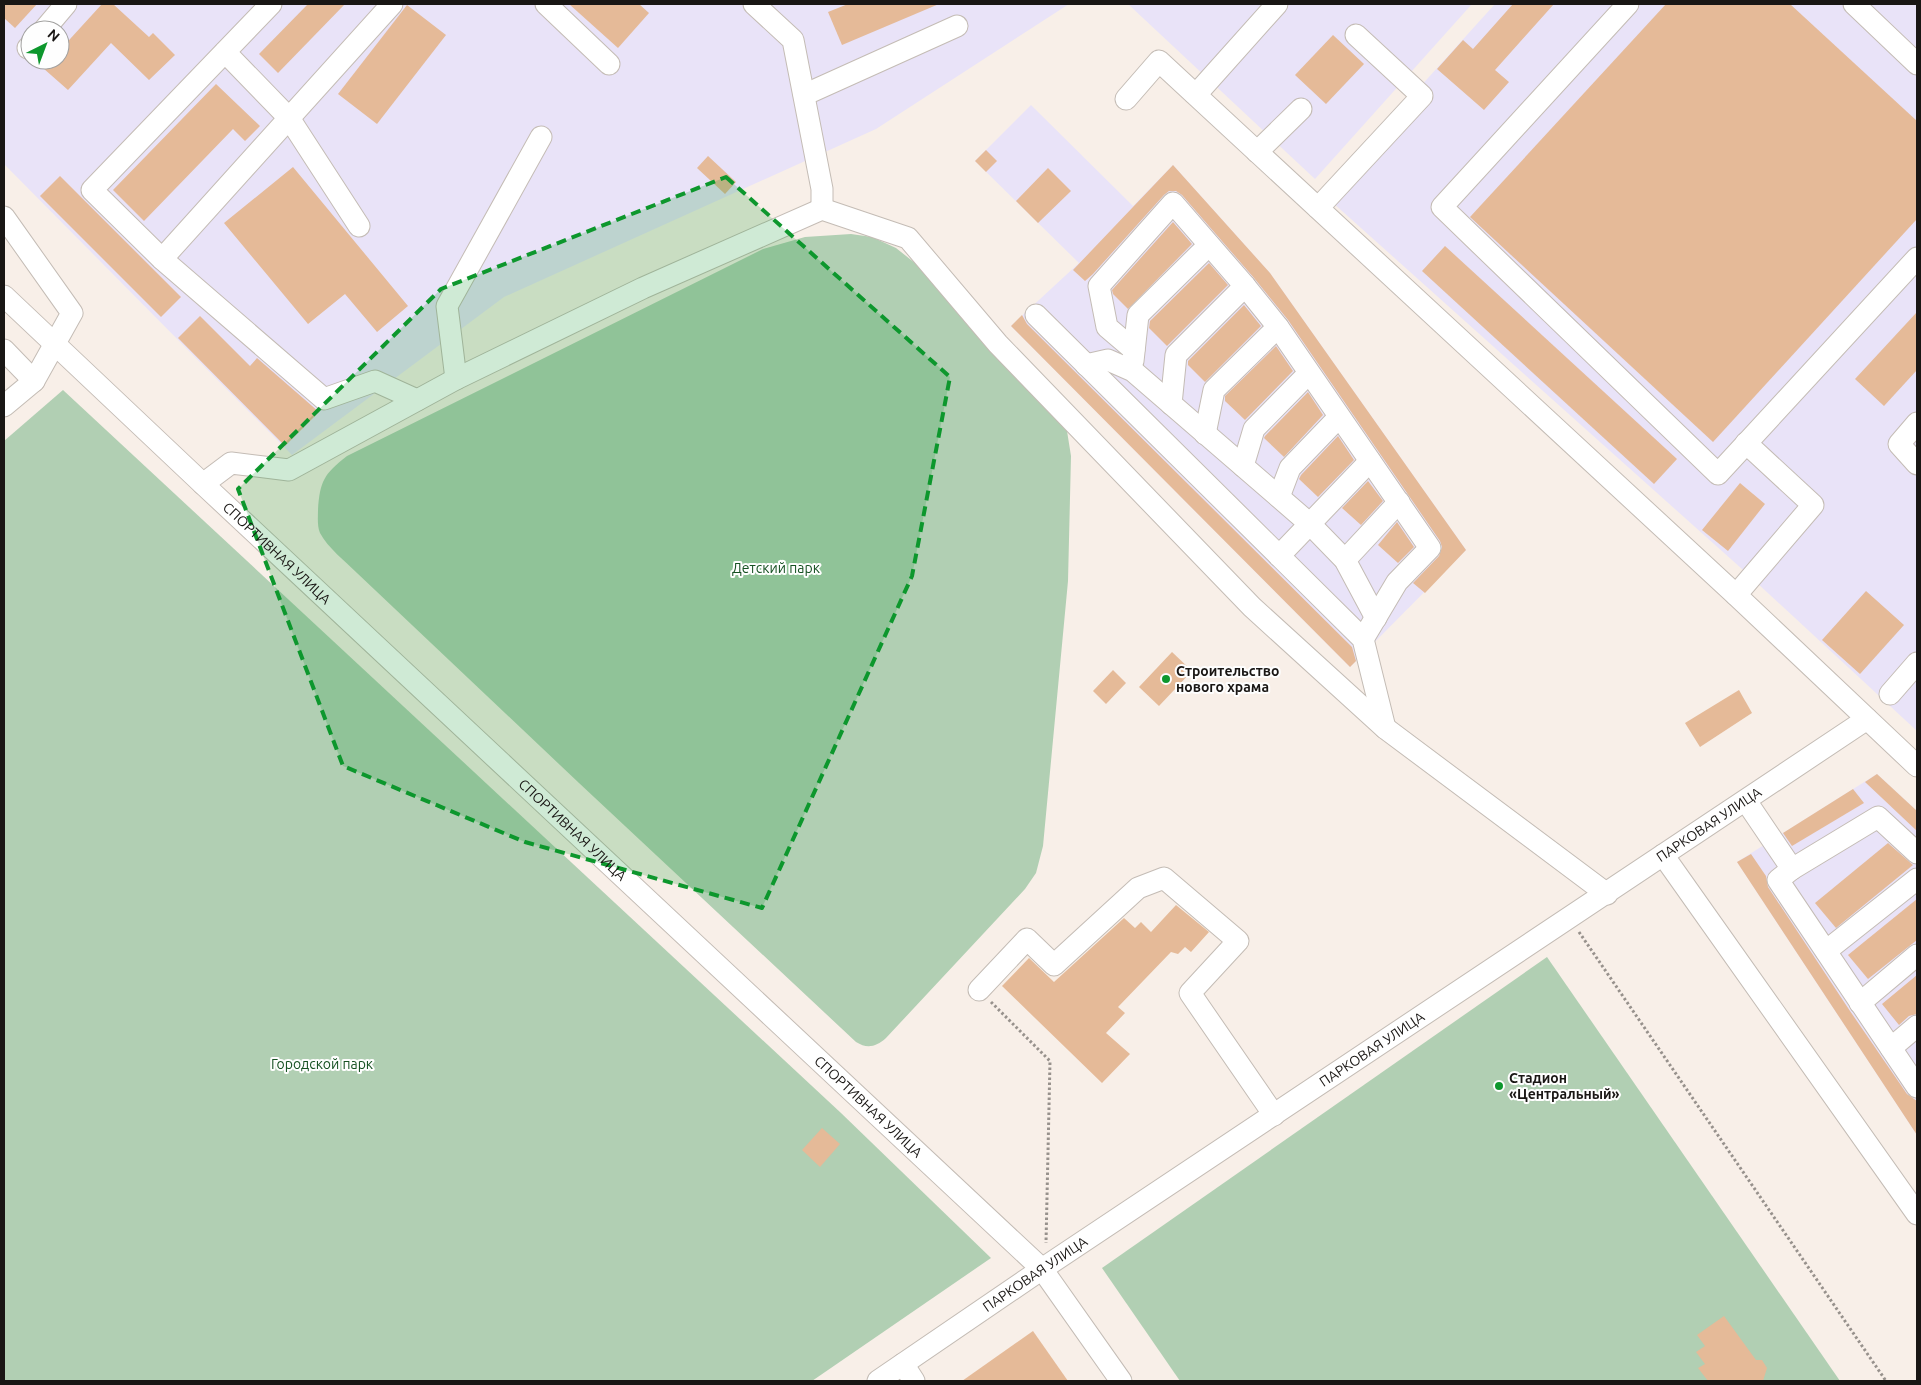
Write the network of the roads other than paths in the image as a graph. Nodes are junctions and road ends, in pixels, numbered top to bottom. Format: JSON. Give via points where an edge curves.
{"nodes":[{"id":1,"x":66,"y":4,"type":"edge"},
{"id":2,"x":270,"y":4,"type":"edge"},
{"id":3,"x":392,"y":4,"type":"edge"},
{"id":4,"x":546,"y":4,"type":"edge"},
{"id":5,"x":754,"y":4,"type":"edge"},
{"id":6,"x":1277,"y":4,"type":"edge"},
{"id":7,"x":1628,"y":4,"type":"edge"},
{"id":8,"x":1854,"y":4,"type":"edge"},
{"id":9,"x":52,"y":20,"type":"edge"},
{"id":10,"x":957,"y":26,"type":"dead end"},
{"id":11,"x":1356,"y":35,"type":"dead end"},
{"id":12,"x":225,"y":52,"type":"junction"},
{"id":13,"x":608,"y":64,"type":"dead end"},
{"id":14,"x":1917,"y":64,"type":"edge"},
{"id":15,"x":1194,"y":93,"type":"junction"},
{"id":16,"x":804,"y":96,"type":"junction"},
{"id":17,"x":1126,"y":99,"type":"dead end"},
{"id":18,"x":1301,"y":109,"type":"dead end"},
{"id":19,"x":289,"y":118,"type":"junction"},
{"id":20,"x":541,"y":137,"type":"dead end"},
{"id":21,"x":1257,"y":152,"type":"junction"},
{"id":22,"x":1318,"y":208,"type":"junction"},
{"id":23,"x":822,"y":209,"type":"junction"},
{"id":24,"x":4,"y":217,"type":"edge"},
{"id":25,"x":359,"y":226,"type":"dead end"},
{"id":26,"x":1210,"y":245,"type":"junction"},
{"id":27,"x":1917,"y":258,"type":"edge"},
{"id":28,"x":162,"y":259,"type":"junction"},
{"id":29,"x":1245,"y":286,"type":"junction"},
{"id":30,"x":4,"y":296,"type":"edge"},
{"id":31,"x":1036,"y":315,"type":"dead end"},
{"id":32,"x":1278,"y":327,"type":"junction"},
{"id":33,"x":54,"y":343,"type":"junction"},
{"id":34,"x":4,"y":350,"type":"edge"},
{"id":35,"x":1134,"y":350,"type":"junction"},
{"id":36,"x":1086,"y":365,"type":"junction"},
{"id":37,"x":1133,"y":371,"type":"junction"},
{"id":38,"x":1309,"y":373,"type":"junction"},
{"id":39,"x":456,"y":379,"type":"junction"},
{"id":40,"x":34,"y":381,"type":"junction"},
{"id":41,"x":417,"y":400,"type":"junction"},
{"id":42,"x":1171,"y":404,"type":"junction"},
{"id":43,"x":4,"y":406,"type":"edge"},
{"id":44,"x":1340,"y":417,"type":"junction"},
{"id":45,"x":1917,"y":423,"type":"edge"},
{"id":46,"x":1205,"y":434,"type":"junction"},
{"id":47,"x":1746,"y":443,"type":"junction"},
{"id":48,"x":1370,"y":461,"type":"junction"},
{"id":49,"x":1917,"y":464,"type":"edge"},
{"id":50,"x":1243,"y":466,"type":"junction"},
{"id":51,"x":203,"y":484,"type":"junction"},
{"id":52,"x":1279,"y":497,"type":"junction"},
{"id":53,"x":1399,"y":502,"type":"junction"},
{"id":54,"x":1310,"y":524,"type":"junction"},
{"id":55,"x":1279,"y":556,"type":"junction"},
{"id":56,"x":1345,"y":560,"type":"junction"},
{"id":57,"x":1736,"y":595,"type":"junction"},
{"id":58,"x":1376,"y":618,"type":"junction"},
{"id":59,"x":1363,"y":639,"type":"junction"},
{"id":60,"x":1917,"y":663,"type":"edge"},
{"id":61,"x":1890,"y":694,"type":"dead end"},
{"id":62,"x":1867,"y":719,"type":"junction"},
{"id":63,"x":1385,"y":728,"type":"junction"},
{"id":64,"x":1917,"y":766,"type":"edge"},
{"id":65,"x":1746,"y":801,"type":"junction"},
{"id":66,"x":1917,"y":853,"type":"edge"},
{"id":67,"x":1663,"y":856,"type":"junction"},
{"id":68,"x":1792,"y":869,"type":"junction"},
{"id":69,"x":1917,"y":879,"type":"edge"},
{"id":70,"x":1607,"y":894,"type":"junction"},
{"id":71,"x":1826,"y":951,"type":"junction"},
{"id":72,"x":1917,"y":955,"type":"edge"},
{"id":73,"x":979,"y":990,"type":"road end"},
{"id":74,"x":1860,"y":1003,"type":"junction"},
{"id":75,"x":1917,"y":1026,"type":"edge"},
{"id":76,"x":1891,"y":1048,"type":"junction"},
{"id":77,"x":1917,"y":1087,"type":"edge"},
{"id":78,"x":1274,"y":1115,"type":"junction"},
{"id":79,"x":1917,"y":1214,"type":"edge"},
{"id":80,"x":1042,"y":1269,"type":"junction"},
{"id":81,"x":909,"y":1373,"type":"edge"},
{"id":82,"x":878,"y":1381,"type":"edge"},
{"id":83,"x":1121,"y":1381,"type":"edge"}],
"edges":[{"from":1,"to":9,"type":"street"},
{"from":2,"to":12,"type":"street"},
{"from":3,"to":19,"type":"street"},
{"from":4,"to":13,"type":"street"},
{"from":5,"to":16,"type":"street","via":[[793,40]]},
{"from":6,"to":15,"type":"street"},
{"from":7,"to":47,"type":"street","via":[[1442,207],[1718,474]]},
{"from":8,"to":14,"type":"street"},
{"from":10,"to":16,"type":"street"},
{"from":11,"to":22,"type":"street","via":[[1422,96]]},
{"from":12,"to":19,"type":"street"},
{"from":12,"to":28,"type":"street","via":[[92,190]]},
{"from":15,"to":17,"type":"street","via":[[1159,61]]},
{"from":15,"to":21,"type":"street"},
{"from":16,"to":23,"type":"street","via":[[822,189]]},
{"from":18,"to":21,"type":"street"},
{"from":19,"to":25,"type":"street"},
{"from":19,"to":28,"type":"street"},
{"from":20,"to":39,"type":"street","via":[[447,306]]},
{"from":21,"to":22,"type":"street"},
{"from":22,"to":57,"type":"street"},
{"from":23,"to":39,"type":"street","via":[[643,288]]},
{"from":23,"to":63,"type":"street","via":[[908,238],[998,344],[1252,607]]},
{"from":24,"to":33,"type":"street","via":[[72,313]]},
{"from":26,"to":29,"type":"street"},
{"from":26,"to":35,"type":"street","via":[[1138,315]]},
{"from":26,"to":35,"type":"street","via":[[1173,203],[1099,286],[1108,327]]},
{"from":27,"to":47,"type":"street"},
{"from":28,"to":41,"type":"street","via":[[324,399],[375,381]]},
{"from":29,"to":32,"type":"street"},
{"from":29,"to":42,"type":"street","via":[[1176,355]]},
{"from":30,"to":33,"type":"street","name":"СПОРТИВНАЯ УЛИЦА"},
{"from":31,"to":36,"type":"street"},
{"from":32,"to":38,"type":"street"},
{"from":32,"to":46,"type":"street","via":[[1214,390]]},
{"from":33,"to":40,"type":"street"},
{"from":33,"to":51,"type":"street","name":"СПОРТИВНАЯ УЛИЦА"},
{"from":34,"to":40,"type":"street"},
{"from":35,"to":37,"type":"street"},
{"from":36,"to":37,"type":"street","via":[[1108,360]]},
{"from":36,"to":55,"type":"street"},
{"from":37,"to":42,"type":"street"},
{"from":38,"to":44,"type":"street"},
{"from":38,"to":50,"type":"street","via":[[1254,429]]},
{"from":39,"to":41,"type":"street"},
{"from":40,"to":43,"type":"street"},
{"from":41,"to":51,"type":"street","via":[[289,470],[231,463]]},
{"from":42,"to":46,"type":"street"},
{"from":44,"to":48,"type":"street"},
{"from":44,"to":52,"type":"street","via":[[1290,468]]},
{"from":45,"to":49,"type":"street","via":[[1899,444]]},
{"from":46,"to":50,"type":"street"},
{"from":47,"to":57,"type":"street","via":[[1813,505]]},
{"from":48,"to":53,"type":"street"},
{"from":48,"to":54,"type":"street"},
{"from":50,"to":52,"type":"street"},
{"from":51,"to":80,"type":"street","name":"СПОРТИВНАЯ УЛИЦА"},
{"from":52,"to":54,"type":"street"},
{"from":53,"to":56,"type":"street"},
{"from":53,"to":58,"type":"street","via":[[1430,548],[1398,582]]},
{"from":54,"to":55,"type":"street"},
{"from":54,"to":56,"type":"street"},
{"from":55,"to":59,"type":"street"},
{"from":56,"to":58,"type":"street"},
{"from":57,"to":62,"type":"street"},
{"from":58,"to":59,"type":"street"},
{"from":59,"to":63,"type":"street"},
{"from":60,"to":61,"type":"street"},
{"from":62,"to":64,"type":"street"},
{"from":62,"to":65,"type":"street","name":"ПАРКОВАЯ УЛИЦА"},
{"from":63,"to":70,"type":"street"},
{"from":65,"to":67,"type":"street","name":"ПАРКОВАЯ УЛИЦА"},
{"from":65,"to":68,"type":"street"},
{"from":66,"to":68,"type":"street","via":[[1878,817]]},
{"from":67,"to":70,"type":"street","name":"ПАРКОВАЯ УЛИЦА"},
{"from":67,"to":79,"type":"street"},
{"from":68,"to":71,"type":"street","via":[[1778,880]]},
{"from":69,"to":71,"type":"street"},
{"from":70,"to":78,"type":"street","name":"ПАРКОВАЯ УЛИЦА"},
{"from":71,"to":74,"type":"street"},
{"from":72,"to":74,"type":"street"},
{"from":73,"to":78,"type":"street","via":[[1027,939],[1054,965],[1138,888],[1164,878],[1238,941],[1190,992]]},
{"from":74,"to":76,"type":"street"},
{"from":75,"to":76,"type":"street"},
{"from":76,"to":77,"type":"street"},
{"from":78,"to":80,"type":"street","name":"ПАРКОВАЯ УЛИЦА"},
{"from":80,"to":81,"type":"street","name":"ПАРКОВАЯ УЛИЦА"},
{"from":80,"to":83,"type":"street","name":"СПОРТИВНАЯ УЛИЦА"},
{"from":81,"to":82,"type":"street","name":"ПАРКОВАЯ УЛИЦА"}]}
